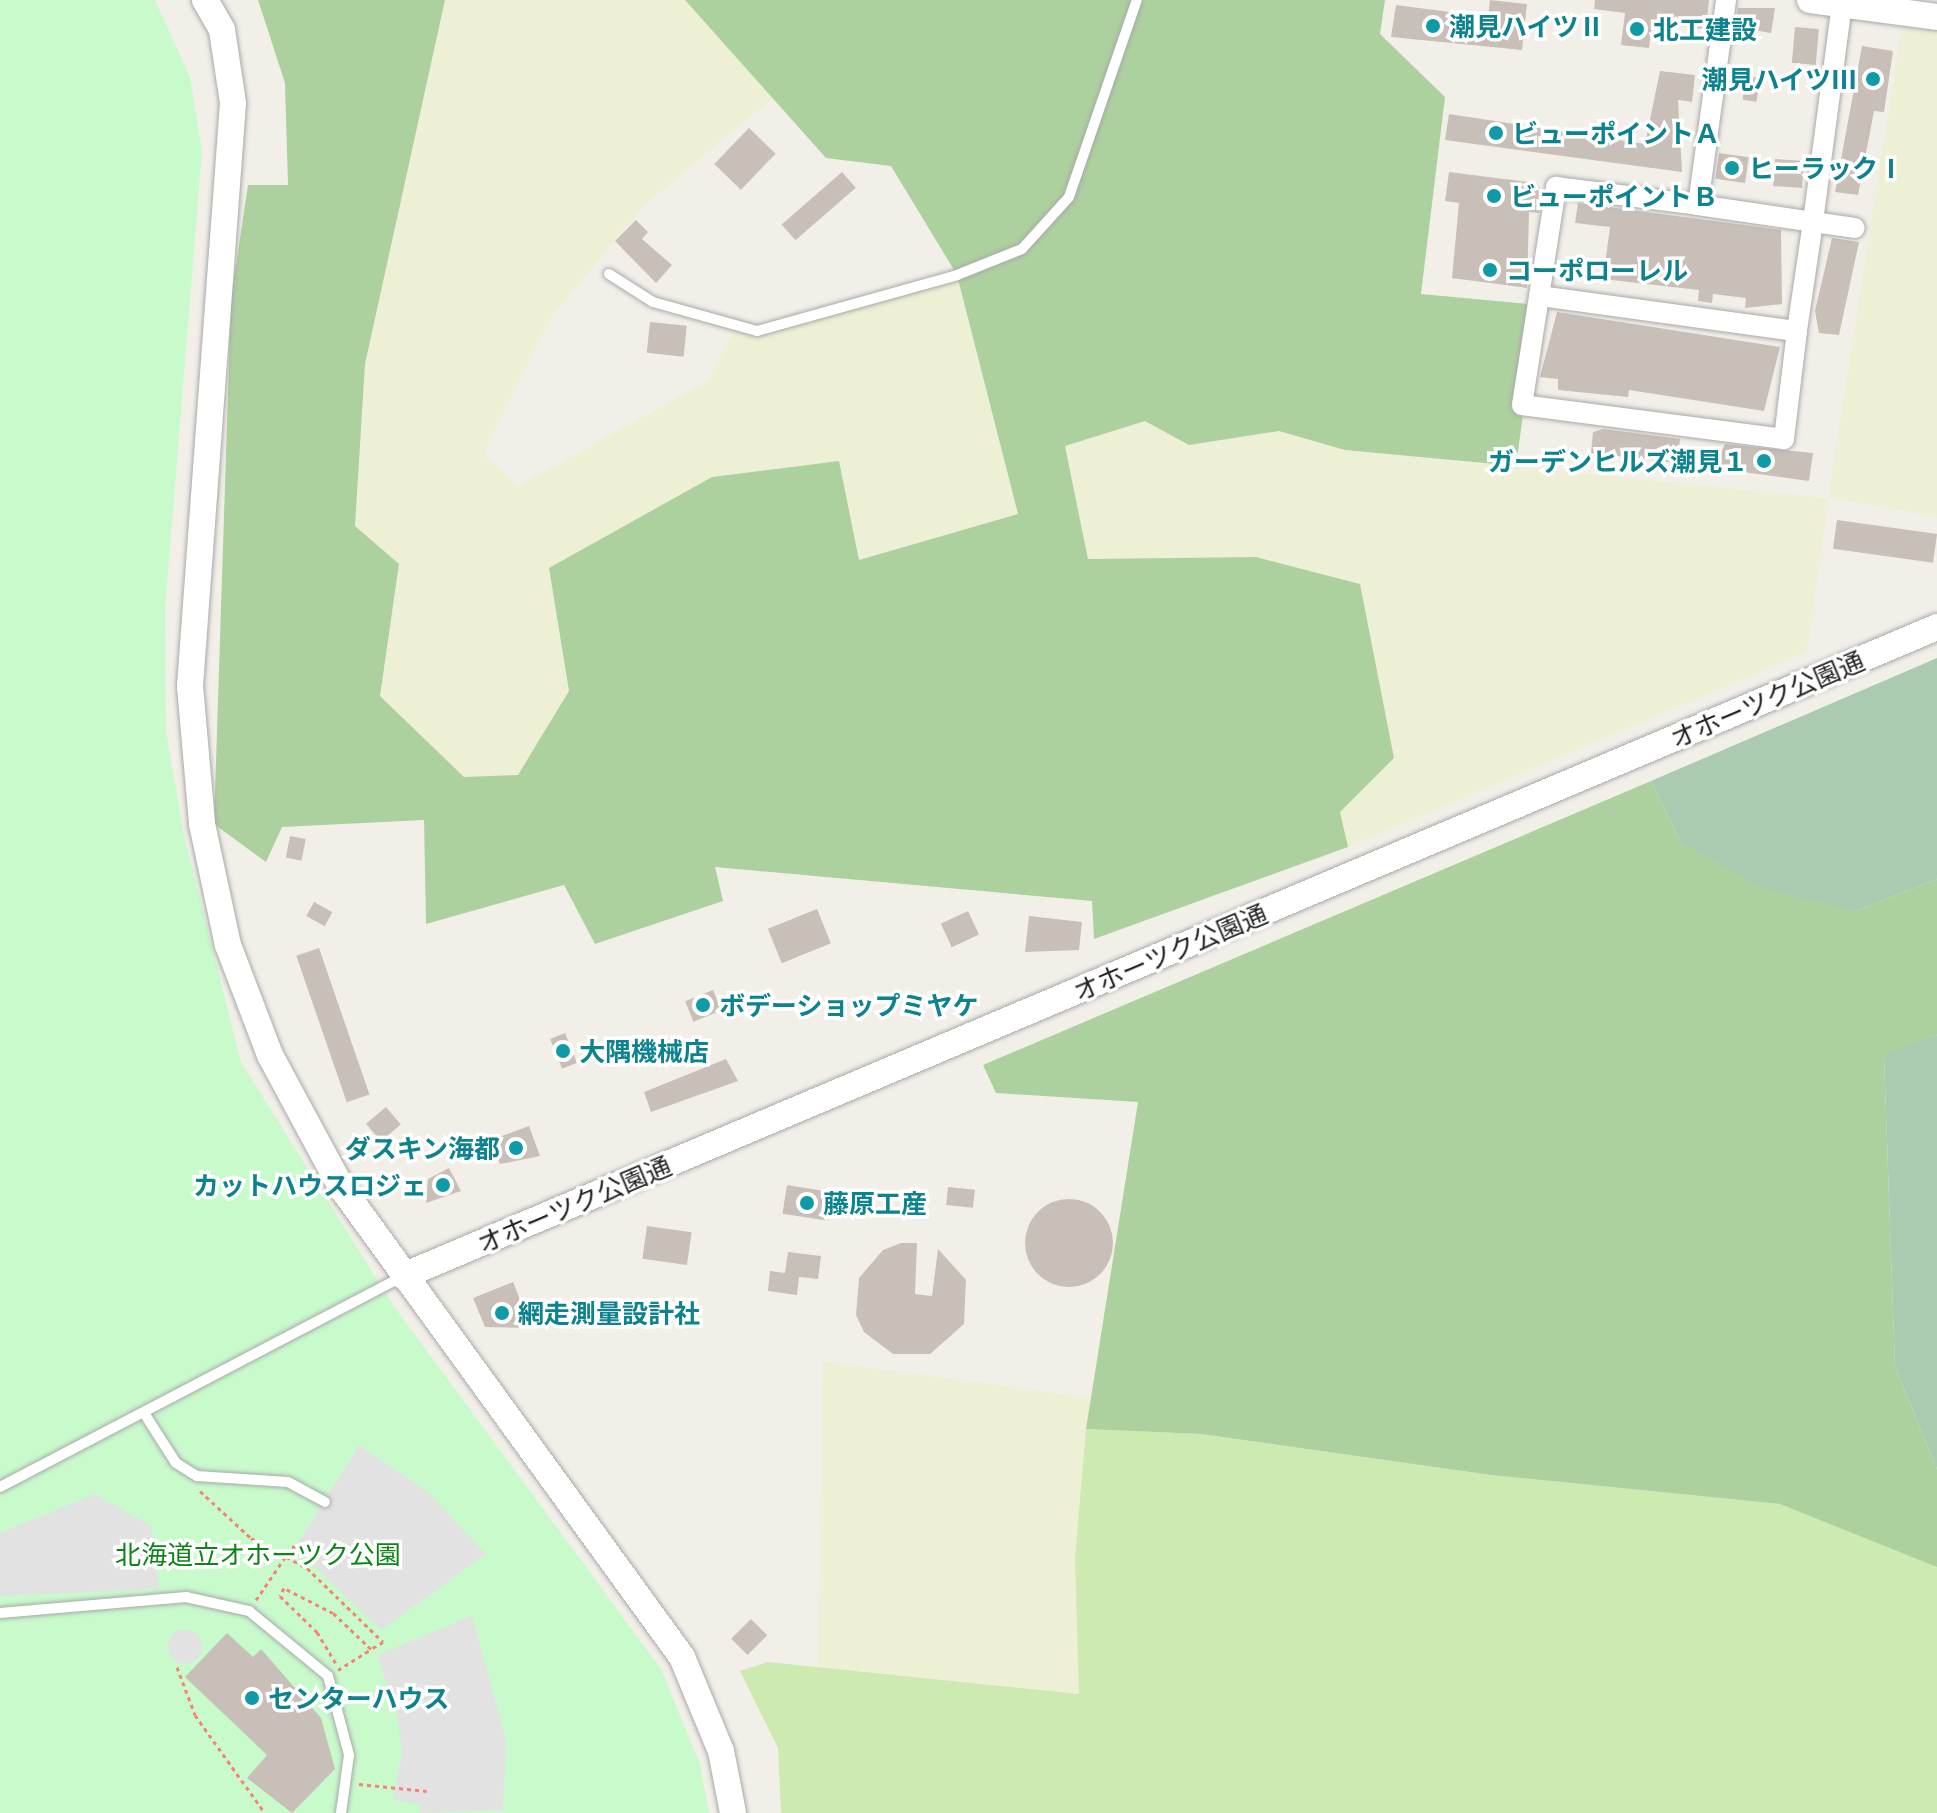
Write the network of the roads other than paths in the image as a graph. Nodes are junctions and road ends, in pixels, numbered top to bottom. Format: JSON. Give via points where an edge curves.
{"nodes":[{"id":1,"x":205,"y":0,"type":"edge"},
{"id":2,"x":1137,"y":0,"type":"edge"},
{"id":3,"x":1726,"y":0,"type":"edge"},
{"id":4,"x":1810,"y":0,"type":"edge"},
{"id":5,"x":1842,"y":4,"type":"junction"},
{"id":6,"x":1937,"y":17,"type":"edge"},
{"id":7,"x":1698,"y":205,"type":"junction"},
{"id":8,"x":1813,"y":222,"type":"junction"},
{"id":9,"x":1855,"y":228,"type":"dead end"},
{"id":10,"x":609,"y":274,"type":"dead end"},
{"id":11,"x":1540,"y":296,"type":"junction"},
{"id":12,"x":1797,"y":331,"type":"junction"},
{"id":13,"x":1937,"y":627,"type":"edge"},
{"id":14,"x":403,"y":1276,"type":"junction"},
{"id":15,"x":144,"y":1413,"type":"junction"},
{"id":16,"x":0,"y":1487,"type":"edge"},
{"id":17,"x":325,"y":1502,"type":"dead end"},
{"id":18,"x":0,"y":1613,"type":"edge"},
{"id":19,"x":341,"y":1813,"type":"edge"},
{"id":20,"x":733,"y":1813,"type":"edge"}],
"edges":[{"from":1,"to":14,"type":"street","via":[[222,30],[233,103],[190,620],[202,824],[228,945],[270,1055],[341,1187]]},
{"from":2,"to":10,"type":"lane","via":[[1069,197],[1022,249],[957,275],[757,331],[653,302]]},
{"from":3,"to":7,"type":"street"},
{"from":4,"to":5,"type":"street"},
{"from":5,"to":6,"type":"street"},
{"from":5,"to":8,"type":"street"},
{"from":7,"to":8,"type":"street"},
{"from":7,"to":11,"type":"street","via":[[1556,187]]},
{"from":8,"to":9,"type":"street"},
{"from":8,"to":12,"type":"street"},
{"from":11,"to":12,"type":"street"},
{"from":11,"to":12,"type":"street","via":[[1522,405],[1784,439]]},
{"from":13,"to":14,"type":"street","name":"オホーツク公園通"},
{"from":14,"to":15,"type":"lane"},
{"from":14,"to":20,"type":"street","via":[[682,1657],[721,1751]]},
{"from":15,"to":16,"type":"lane"},
{"from":15,"to":17,"type":"lane","via":[[176,1463],[197,1476],[288,1482]]},
{"from":18,"to":19,"type":"lane","via":[[186,1597],[249,1611],[328,1676],[346,1732],[348,1782]]}]}
